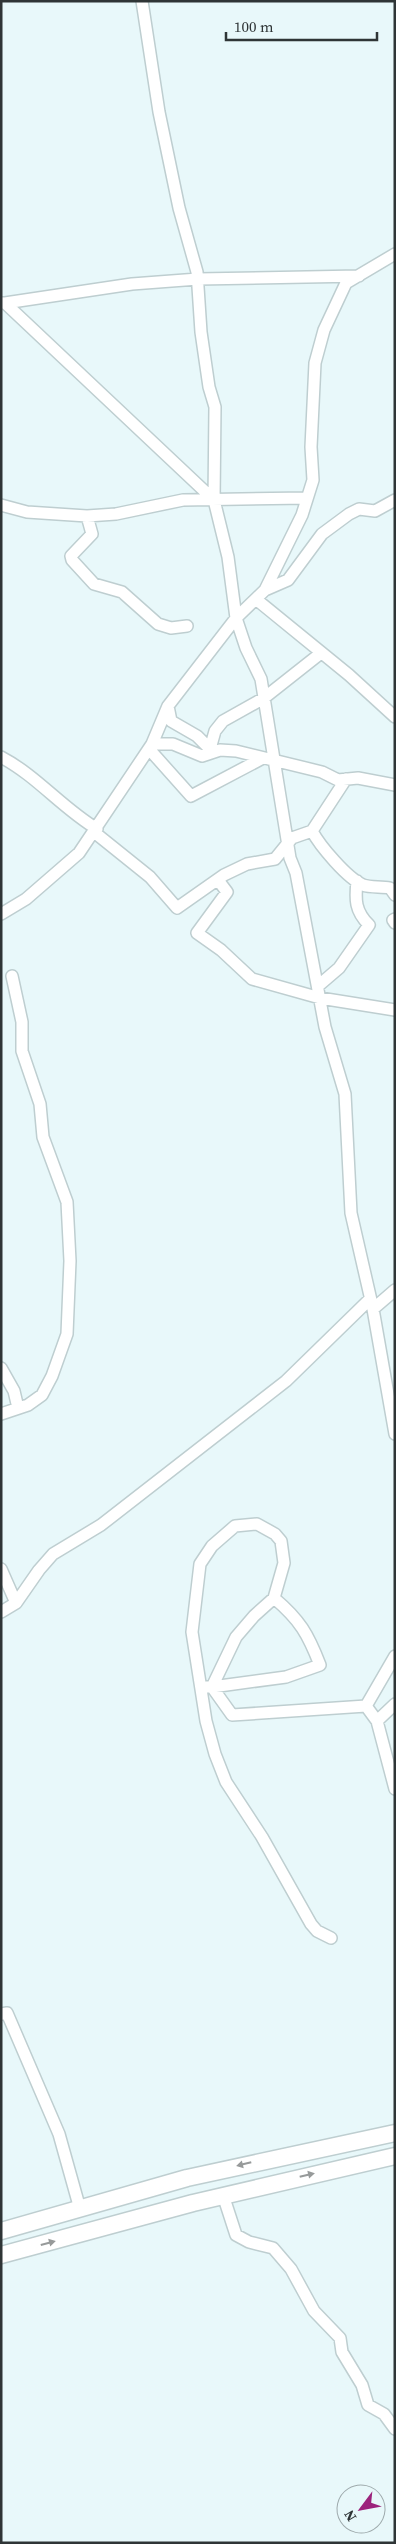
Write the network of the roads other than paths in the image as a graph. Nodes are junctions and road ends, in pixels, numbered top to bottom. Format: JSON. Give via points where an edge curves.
{"nodes":[{"id":1,"x":142,"y":1,"type":"edge"},
{"id":2,"x":395,"y":254,"type":"edge"},
{"id":3,"x":360,"y":276,"type":"junction"},
{"id":4,"x":198,"y":278,"type":"junction"},
{"id":5,"x":3,"y":303,"type":"edge"},
{"id":6,"x":307,"y":498,"type":"junction"},
{"id":7,"x":214,"y":500,"type":"junction"},
{"id":8,"x":395,"y":500,"type":"edge"},
{"id":9,"x":1,"y":505,"type":"edge"},
{"id":10,"x":87,"y":516,"type":"junction"},
{"id":11,"x":265,"y":590,"type":"junction"},
{"id":12,"x":256,"y":600,"type":"junction"},
{"id":13,"x":236,"y":618,"type":"junction"},
{"id":14,"x":187,"y":626,"type":"dead end"},
{"id":15,"x":321,"y":652,"type":"junction"},
{"id":16,"x":264,"y":698,"type":"junction"},
{"id":17,"x":168,"y":706,"type":"junction"},
{"id":18,"x":395,"y":717,"type":"edge"},
{"id":19,"x":150,"y":747,"type":"junction"},
{"id":20,"x":210,"y":751,"type":"junction"},
{"id":21,"x":1,"y":757,"type":"edge"},
{"id":22,"x":263,"y":758,"type":"junction"},
{"id":23,"x":275,"y":760,"type":"junction"},
{"id":24,"x":346,"y":779,"type":"junction"},
{"id":25,"x":395,"y":785,"type":"edge"},
{"id":26,"x":95,"y":830,"type":"junction"},
{"id":27,"x":312,"y":831,"type":"junction"},
{"id":28,"x":288,"y":842,"type":"junction"},
{"id":29,"x":218,"y":880,"type":"junction"},
{"id":30,"x":356,"y":881,"type":"junction"},
{"id":31,"x":395,"y":895,"type":"edge"},
{"id":32,"x":1,"y":914,"type":"edge"},
{"id":33,"x":395,"y":919,"type":"edge"},
{"id":34,"x":395,"y":922,"type":"edge"},
{"id":35,"x":12,"y":976,"type":"dead end"},
{"id":36,"x":318,"y":986,"type":"junction"},
{"id":37,"x":320,"y":998,"type":"junction"},
{"id":38,"x":395,"y":1010,"type":"edge"},
{"id":39,"x":395,"y":1290,"type":"edge"},
{"id":40,"x":371,"y":1304,"type":"junction"},
{"id":41,"x":1,"y":1368,"type":"edge"},
{"id":42,"x":18,"y":1408,"type":"junction"},
{"id":43,"x":1,"y":1414,"type":"edge"},
{"id":44,"x":395,"y":1434,"type":"edge"},
{"id":45,"x":1,"y":1569,"type":"edge"},
{"id":46,"x":274,"y":1598,"type":"junction"},
{"id":47,"x":16,"y":1603,"type":"junction"},
{"id":48,"x":1,"y":1612,"type":"edge"},
{"id":49,"x":395,"y":1656,"type":"edge"},
{"id":50,"x":200,"y":1686,"type":"junction"},
{"id":51,"x":212,"y":1686,"type":"junction"},
{"id":52,"x":395,"y":1704,"type":"edge"},
{"id":53,"x":366,"y":1706,"type":"junction"},
{"id":54,"x":377,"y":1721,"type":"junction"},
{"id":55,"x":395,"y":1789,"type":"edge"},
{"id":56,"x":331,"y":1938,"type":"dead end"},
{"id":57,"x":1,"y":2014,"type":"edge"},
{"id":58,"x":395,"y":2132,"type":"edge"},
{"id":59,"x":395,"y":2156,"type":"edge"},
{"id":60,"x":266,"y":2159,"type":"junction"},
{"id":61,"x":271,"y":2184,"type":"junction"},
{"id":62,"x":223,"y":2195,"type":"junction"},
{"id":63,"x":80,"y":2209,"type":"junction"},
{"id":64,"x":1,"y":2231,"type":"edge"},
{"id":65,"x":1,"y":2255,"type":"edge"},
{"id":66,"x":395,"y":2429,"type":"edge"}],
"edges":[{"from":1,"to":4,"type":"street","via":[[159,112]]},
{"from":2,"to":3,"type":"street"},
{"from":3,"to":4,"type":"street"},
{"from":3,"to":6,"type":"street","via":[[346,284],[324,330],[316,356],[311,447],[313,480]]},
{"from":4,"to":5,"type":"street"},
{"from":4,"to":7,"type":"street","via":[[208,387],[215,410]]},
{"from":5,"to":7,"type":"street"},
{"from":6,"to":7,"type":"street"},
{"from":6,"to":11,"type":"street","via":[[302,515]]},
{"from":7,"to":10,"type":"street","via":[[183,500],[116,514]]},
{"from":7,"to":13,"type":"street","via":[[228,558]]},
{"from":8,"to":11,"type":"street","via":[[375,511],[359,509],[349,514],[322,534],[288,580]]},
{"from":9,"to":10,"type":"street","via":[[27,512]]},
{"from":10,"to":14,"type":"street","via":[[93,532],[71,556],[77,566],[98,588],[122,592],[158,624],[171,628]]},
{"from":11,"to":12,"type":"street"},
{"from":12,"to":13,"type":"street"},
{"from":12,"to":15,"type":"street"},
{"from":13,"to":16,"type":"street","via":[[261,679]]},
{"from":13,"to":17,"type":"street"},
{"from":15,"to":16,"type":"street"},
{"from":15,"to":18,"type":"street"},
{"from":16,"to":20,"type":"street","via":[[223,721],[216,729]]},
{"from":16,"to":23,"type":"street"},
{"from":17,"to":19,"type":"street"},
{"from":17,"to":20,"type":"street","via":[[171,721],[197,736]]},
{"from":19,"to":20,"type":"street","via":[[173,744],[197,755]]},
{"from":19,"to":22,"type":"street","via":[[191,796]]},
{"from":19,"to":26,"type":"street"},
{"from":20,"to":22,"type":"street","via":[[228,750]]},
{"from":21,"to":26,"type":"street","via":[[42,785]]},
{"from":22,"to":23,"type":"street"},
{"from":23,"to":24,"type":"street","via":[[322,772],[338,780]]},
{"from":23,"to":28,"type":"street"},
{"from":24,"to":25,"type":"street"},
{"from":24,"to":27,"type":"street"},
{"from":26,"to":29,"type":"street","via":[[150,877],[176,907],[183,906]]},
{"from":26,"to":32,"type":"street","via":[[70,862],[26,899]]},
{"from":27,"to":28,"type":"street"},
{"from":27,"to":30,"type":"street","via":[[320,845]]},
{"from":28,"to":29,"type":"street","via":[[276,859],[253,862]]},
{"from":28,"to":36,"type":"street"},
{"from":29,"to":37,"type":"street","via":[[227,892],[197,933],[252,979]]},
{"from":30,"to":31,"type":"street","via":[[367,886],[390,888]]},
{"from":30,"to":36,"type":"street","via":[[358,914],[369,925],[339,968]]},
{"from":33,"to":34,"type":"street"},
{"from":35,"to":42,"type":"street","via":[[22,1022],[22,1051],[40,1104],[43,1137],[67,1202],[70,1261],[67,1334],[61,1353],[42,1395]]},
{"from":36,"to":37,"type":"street"},
{"from":37,"to":38,"type":"street"},
{"from":37,"to":40,"type":"street","via":[[326,1031],[345,1094],[351,1214]]},
{"from":39,"to":40,"type":"street"},
{"from":40,"to":44,"type":"street"},
{"from":40,"to":47,"type":"street","via":[[286,1381],[101,1525],[53,1554]]},
{"from":41,"to":42,"type":"street","via":[[14,1391]]},
{"from":42,"to":43,"type":"street"},
{"from":45,"to":47,"type":"street"},
{"from":46,"to":50,"type":"street","via":[[284,1563],[281,1542],[275,1534],[257,1524],[235,1526],[212,1546],[200,1564],[192,1632]]},
{"from":46,"to":51,"type":"street","via":[[236,1637]]},
{"from":46,"to":51,"type":"street","via":[[294,1615],[310,1640],[320,1665],[286,1678]]},
{"from":47,"to":48,"type":"street"},
{"from":49,"to":53,"type":"street"},
{"from":50,"to":51,"type":"street"},
{"from":50,"to":56,"type":"street","via":[[215,1754],[226,1782],[262,1837],[311,1924],[317,1932]]},
{"from":51,"to":53,"type":"street","via":[[232,1715]]},
{"from":52,"to":54,"type":"street"},
{"from":53,"to":54,"type":"street"},
{"from":54,"to":55,"type":"street"},
{"from":57,"to":63,"type":"street","via":[[7,2013],[59,2134]]},
{"from":58,"to":60,"type":"highway"},
{"from":61,"to":59,"type":"highway","one_way":true},
{"from":60,"to":61,"type":"highway"},
{"from":60,"to":63,"type":"highway","one_way":true},
{"from":61,"to":62,"type":"highway"},
{"from":65,"to":62,"type":"highway","one_way":true},
{"from":62,"to":66,"type":"street","via":[[236,2235],[248,2242],[273,2248],[291,2269],[314,2311],[340,2338],[342,2352],[362,2385],[368,2405],[384,2414]]},
{"from":63,"to":64,"type":"highway"}]}
